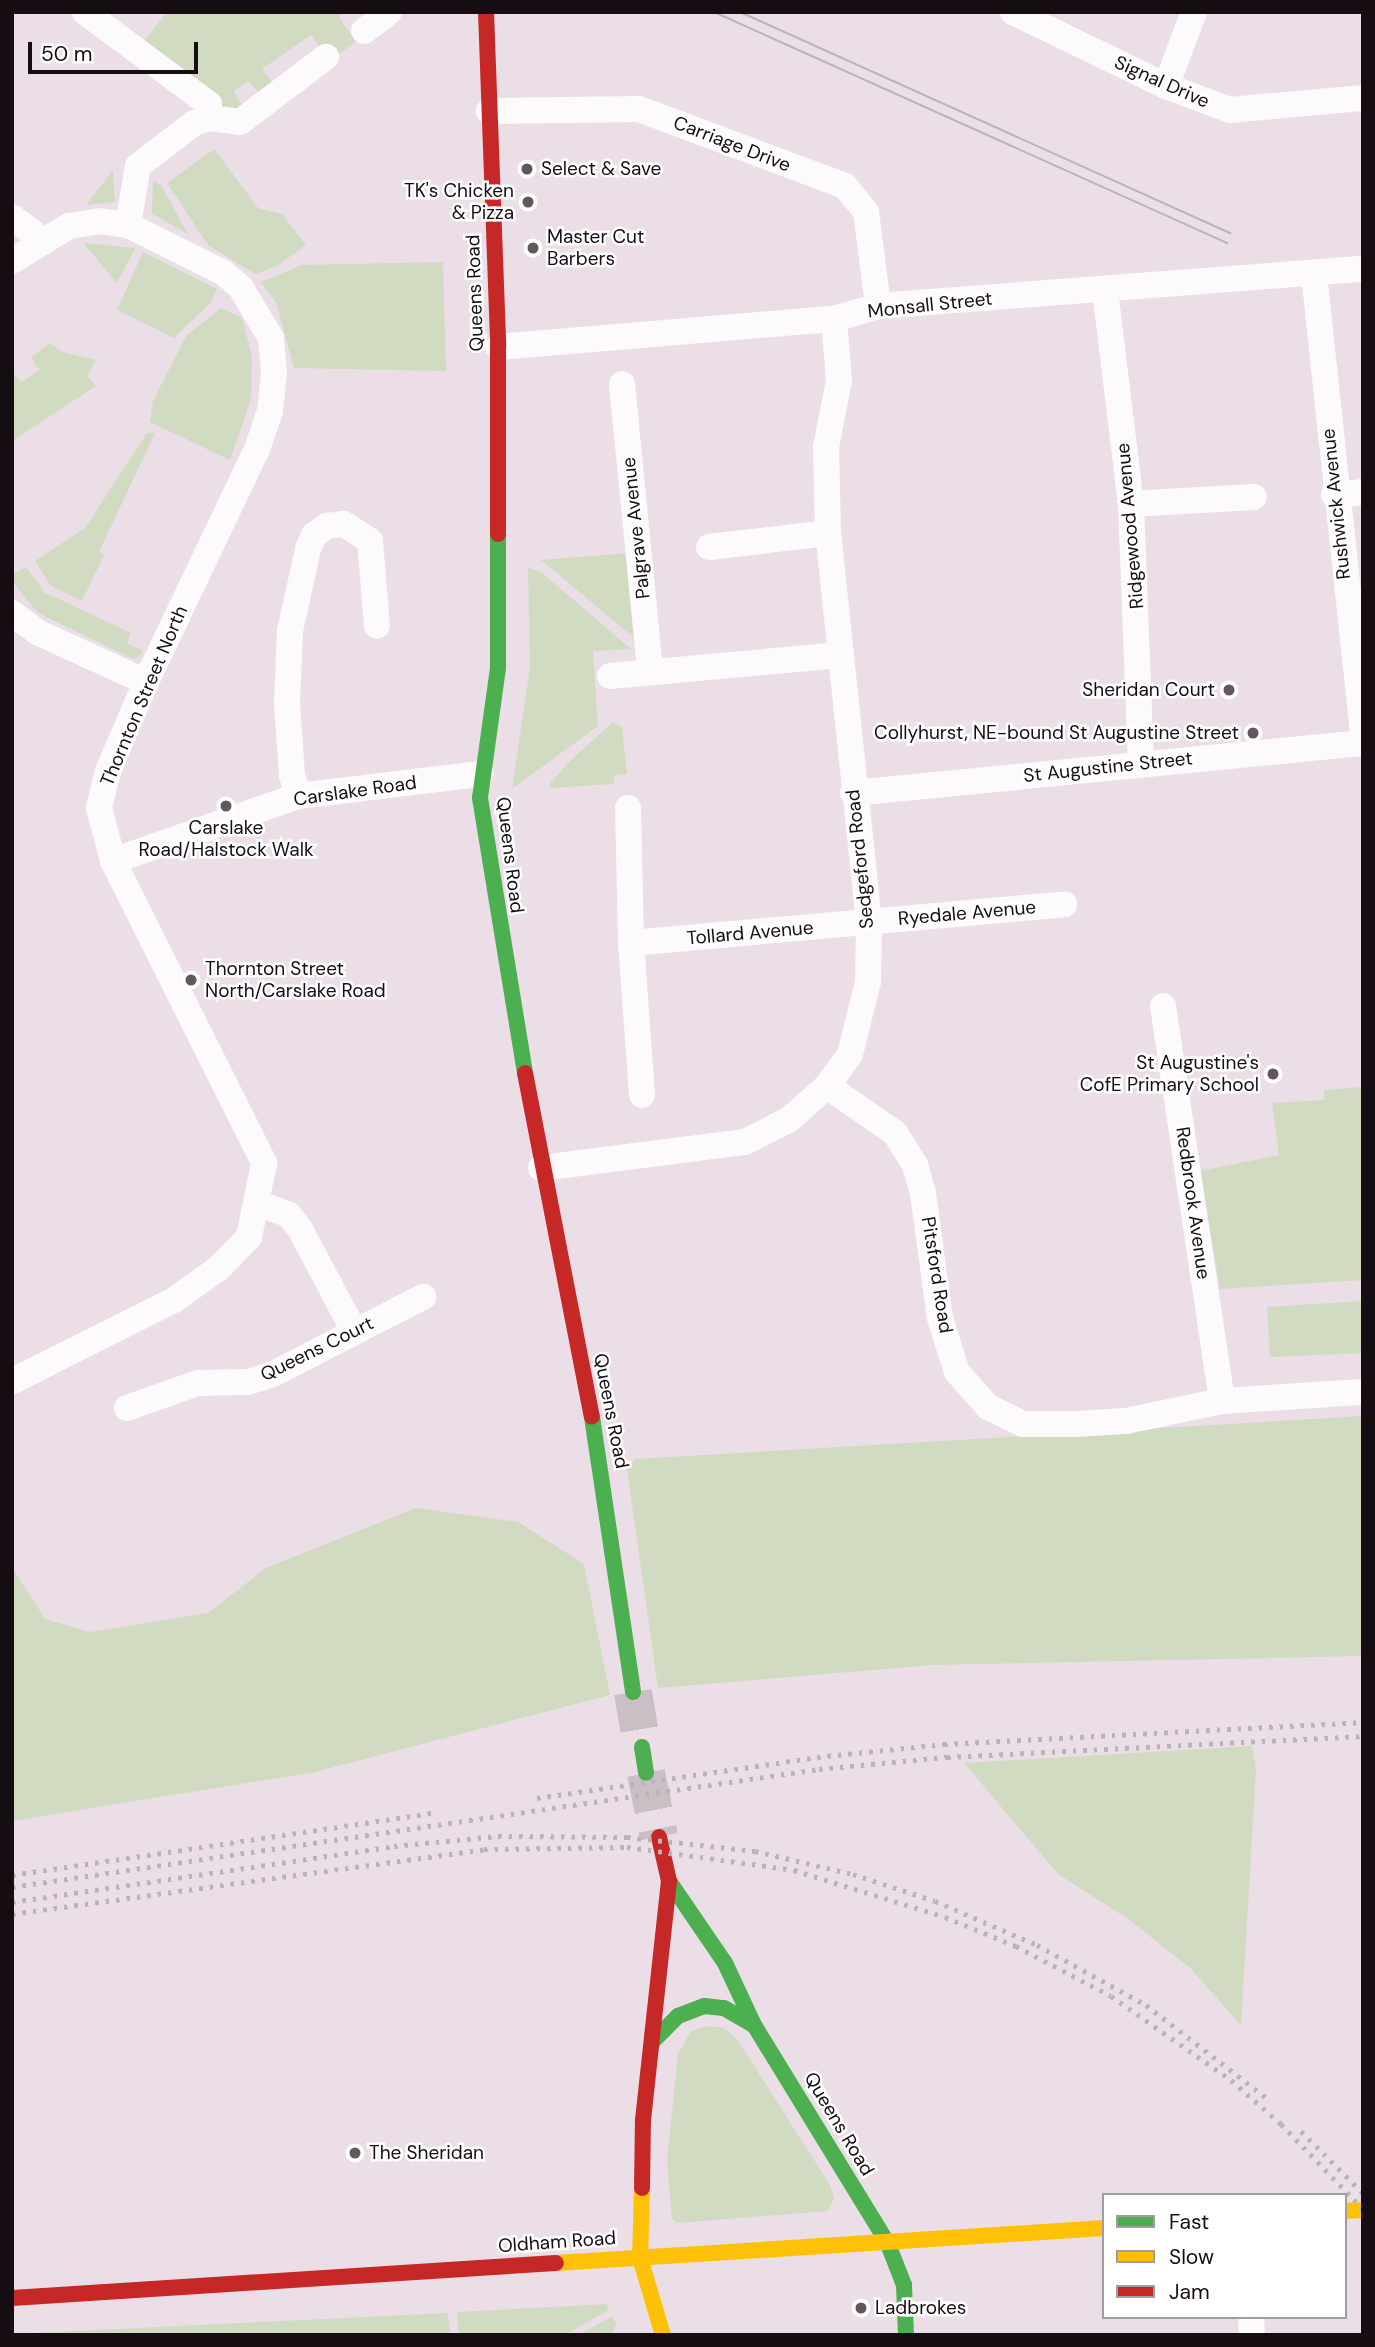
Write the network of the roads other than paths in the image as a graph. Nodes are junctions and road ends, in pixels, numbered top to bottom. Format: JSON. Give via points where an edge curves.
{"nodes":[{"id":1,"x":85,"y":12,"type":"edge"},
{"id":2,"x":389,"y":12,"type":"edge"},
{"id":3,"x":486,"y":12,"type":"edge"},
{"id":4,"x":1013,"y":12,"type":"edge"},
{"id":5,"x":1194,"y":12,"type":"edge"},
{"id":6,"x":364,"y":31,"type":"dead end"},
{"id":7,"x":326,"y":57,"type":"dead end"},
{"id":8,"x":1166,"y":86,"type":"junction"},
{"id":9,"x":1363,"y":98,"type":"edge"},
{"id":10,"x":489,"y":111,"type":"junction"},
{"id":11,"x":208,"y":118,"type":"junction"},
{"id":12,"x":12,"y":217,"type":"edge"},
{"id":13,"x":128,"y":225,"type":"junction"},
{"id":14,"x":42,"y":240,"type":"junction"},
{"id":15,"x":12,"y":261,"type":"edge"},
{"id":16,"x":1363,"y":269,"type":"edge"},
{"id":17,"x":1314,"y":274,"type":"junction"},
{"id":18,"x":1105,"y":290,"type":"junction"},
{"id":19,"x":878,"y":306,"type":"junction"},
{"id":20,"x":834,"y":319,"type":"junction"},
{"id":21,"x":498,"y":347,"type":"junction"},
{"id":22,"x":622,"y":384,"type":"dead end"},
{"id":23,"x":1363,"y":492,"type":"edge"},
{"id":24,"x":1334,"y":495,"type":"junction"},
{"id":25,"x":1254,"y":497,"type":"dead end"},
{"id":26,"x":1130,"y":503,"type":"junction"},
{"id":27,"x":828,"y":533,"type":"junction"},
{"id":28,"x":709,"y":547,"type":"dead end"},
{"id":29,"x":12,"y":613,"type":"edge"},
{"id":30,"x":377,"y":626,"type":"dead end"},
{"id":31,"x":840,"y":655,"type":"junction"},
{"id":32,"x":650,"y":671,"type":"junction"},
{"id":33,"x":610,"y":676,"type":"dead end"},
{"id":34,"x":146,"y":682,"type":"junction"},
{"id":35,"x":1363,"y":733,"type":"edge"},
{"id":36,"x":1363,"y":743,"type":"edge"},
{"id":37,"x":1141,"y":764,"type":"junction"},
{"id":38,"x":481,"y":774,"type":"junction"},
{"id":39,"x":853,"y":793,"type":"junction"},
{"id":40,"x":298,"y":796,"type":"junction"},
{"id":41,"x":628,"y":808,"type":"dead end"},
{"id":42,"x":113,"y":862,"type":"junction"},
{"id":43,"x":1064,"y":904,"type":"dead end"},
{"id":44,"x":869,"y":922,"type":"junction"},
{"id":45,"x":631,"y":943,"type":"junction"},
{"id":46,"x":1163,"y":1006,"type":"dead end"},
{"id":47,"x":827,"y":1086,"type":"junction"},
{"id":48,"x":642,"y":1095,"type":"dead end"},
{"id":49,"x":541,"y":1168,"type":"junction"},
{"id":50,"x":257,"y":1203,"type":"junction"},
{"id":51,"x":423,"y":1297,"type":"dead end"},
{"id":52,"x":354,"y":1331,"type":"junction"},
{"id":53,"x":12,"y":1381,"type":"edge"},
{"id":54,"x":1363,"y":1392,"type":"edge"},
{"id":55,"x":1222,"y":1401,"type":"junction"},
{"id":56,"x":127,"y":1408,"type":"dead end"},
{"id":57,"x":633,"y":1692,"type":"tunnel mouth"},
{"id":58,"x":642,"y":1748,"type":"tunnel mouth"},
{"id":59,"x":646,"y":1773,"type":"tunnel mouth"},
{"id":60,"x":659,"y":1837,"type":"tunnel mouth"},
{"id":61,"x":669,"y":1881,"type":"junction"},
{"id":62,"x":754,"y":2025,"type":"junction"},
{"id":63,"x":654,"y":2040,"type":"junction"},
{"id":64,"x":1102,"y":2228,"type":"edge"},
{"id":65,"x":888,"y":2244,"type":"junction"},
{"id":66,"x":640,"y":2258,"type":"junction"},
{"id":67,"x":12,"y":2298,"type":"edge"},
{"id":68,"x":663,"y":2335,"type":"edge"},
{"id":69,"x":906,"y":2335,"type":"edge"}],
"edges":[{"from":1,"to":11,"type":"street","via":[[209,104]]},
{"from":2,"to":6,"type":"street"},
{"from":3,"to":10,"type":"highway","name":"Queens Road"},
{"from":4,"to":8,"type":"street","name":"Signal Drive"},
{"from":5,"to":8,"type":"street"},
{"from":7,"to":11,"type":"street","via":[[240,122]]},
{"from":8,"to":9,"type":"street","name":"Signal Drive","via":[[1230,110]]},
{"from":10,"to":19,"type":"street","name":"Carriage Drive","via":[[639,109],[845,186],[866,212]]},
{"from":10,"to":21,"type":"highway","name":"Queens Road"},
{"from":11,"to":13,"type":"street","via":[[194,123],[138,166]]},
{"from":12,"to":14,"type":"street"},
{"from":13,"to":14,"type":"street","name":"Thornton Street North","via":[[99,221],[69,226]]},
{"from":13,"to":34,"type":"street","name":"Thornton Street North","via":[[224,273],[242,288],[271,338],[274,373],[270,411],[257,449]]},
{"from":14,"to":15,"type":"street","name":"Thornton Street North"},
{"from":16,"to":17,"type":"street","name":"Monsall Street"},
{"from":17,"to":18,"type":"street","name":"Monsall Street"},
{"from":17,"to":24,"type":"street","name":"Rushwick Avenue"},
{"from":18,"to":19,"type":"street","name":"Monsall Street"},
{"from":18,"to":26,"type":"street","name":"Ridgewood Avenue"},
{"from":19,"to":20,"type":"street","name":"Monsall Street"},
{"from":20,"to":21,"type":"street","name":"Monsall Street"},
{"from":20,"to":27,"type":"street","name":"Sedgeford Road","via":[[839,380],[826,447]]},
{"from":21,"to":38,"type":"highway","name":"Queens Road","via":[[498,668]]},
{"from":22,"to":32,"type":"street","name":"Palgrave Avenue"},
{"from":23,"to":24,"type":"street"},
{"from":24,"to":35,"type":"street","name":"Rushwick Avenue"},
{"from":25,"to":26,"type":"street"},
{"from":26,"to":37,"type":"street","name":"Ridgewood Avenue"},
{"from":27,"to":28,"type":"street"},
{"from":27,"to":31,"type":"street","name":"Sedgeford Road"},
{"from":29,"to":34,"type":"street","via":[[37,632]]},
{"from":30,"to":40,"type":"street","via":[[370,541],[344,524],[327,526],[314,535],[308,549],[289,631],[286,703]]},
{"from":31,"to":32,"type":"street"},
{"from":31,"to":39,"type":"street","name":"Sedgeford Road"},
{"from":32,"to":33,"type":"street"},
{"from":34,"to":42,"type":"street","name":"Thornton Street North","via":[[108,771],[99,808]]},
{"from":36,"to":37,"type":"street","name":"St Augustine Street"},
{"from":37,"to":39,"type":"street","name":"St Augustine Street"},
{"from":38,"to":40,"type":"street","name":"Carslake Road"},
{"from":38,"to":49,"type":"highway","name":"Queens Road","via":[[490,881]]},
{"from":39,"to":44,"type":"street","name":"Sedgeford Road"},
{"from":40,"to":42,"type":"street","name":"Carslake Road"},
{"from":41,"to":45,"type":"street"},
{"from":42,"to":50,"type":"street","name":"Thornton Street North","via":[[264,1163]]},
{"from":43,"to":44,"type":"street","name":"Ryedale Avenue"},
{"from":44,"to":45,"type":"street","name":"Tollard Avenue"},
{"from":44,"to":47,"type":"street","name":"Sedgeford Road","via":[[868,982],[859,1024],[850,1054]]},
{"from":45,"to":48,"type":"street"},
{"from":46,"to":55,"type":"street","name":"Redbrook Avenue"},
{"from":47,"to":49,"type":"street","name":"Sedgeford Road","via":[[790,1119],[745,1142]]},
{"from":47,"to":55,"type":"street","name":"Pitsford Road","via":[[895,1133],[915,1165],[940,1318],[957,1372],[988,1407],[1023,1424],[1076,1424],[1126,1421]]},
{"from":49,"to":57,"type":"highway","name":"Queens Road","via":[[600,1458]]},
{"from":50,"to":52,"type":"street","via":[[288,1214],[300,1229]]},
{"from":50,"to":53,"type":"street","name":"Thornton Street North","via":[[249,1237],[197,1284],[142,1317]]},
{"from":51,"to":52,"type":"street","name":"Queens Court"},
{"from":52,"to":56,"type":"street","name":"Queens Court","via":[[273,1374],[248,1382],[198,1384]]},
{"from":54,"to":55,"type":"street","name":"Pitsford Road"},
{"from":58,"to":59,"type":"highway"},
{"from":60,"to":61,"type":"highway","name":"Queens Road"},
{"from":61,"to":62,"type":"highway","name":"Queens Road","via":[[725,1964]]},
{"from":61,"to":63,"type":"highway","name":"Queens Road"},
{"from":62,"to":63,"type":"highway","name":"Queens Road","via":[[724,2008],[704,2006],[678,2016]]},
{"from":62,"to":65,"type":"highway","name":"Queens Road"},
{"from":63,"to":66,"type":"highway","name":"Queens Road","via":[[643,2120]]},
{"from":64,"to":65,"type":"highway","name":"Oldham Road"},
{"from":65,"to":66,"type":"highway","name":"Oldham Road"},
{"from":65,"to":69,"type":"highway","name":"Queens Road","via":[[904,2285]]},
{"from":66,"to":67,"type":"highway","name":"Oldham Road"},
{"from":66,"to":68,"type":"highway","name":"Queens Road"}]}
